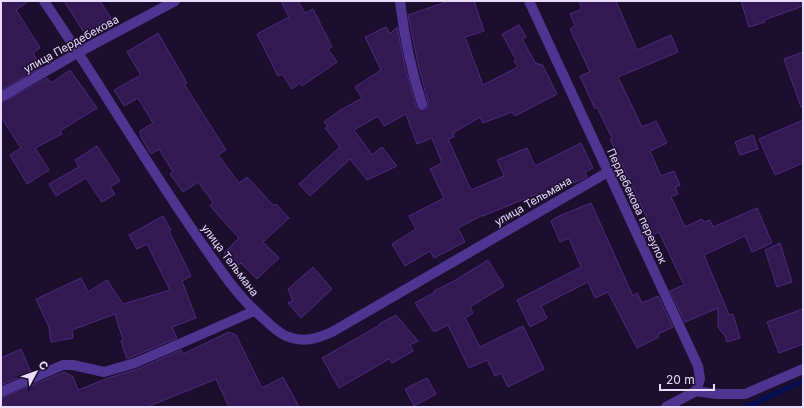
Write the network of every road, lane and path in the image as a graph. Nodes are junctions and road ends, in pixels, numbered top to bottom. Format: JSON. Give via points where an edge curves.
{"nodes":[{"id":1,"x":44,"y":1,"type":"edge"},
{"id":2,"x":175,"y":1,"type":"edge"},
{"id":3,"x":400,"y":1,"type":"edge"},
{"id":4,"x":529,"y":1,"type":"edge"},
{"id":5,"x":79,"y":52,"type":"junction"},
{"id":6,"x":1,"y":97,"type":"edge"},
{"id":7,"x":422,"y":104,"type":"dead end"},
{"id":8,"x":608,"y":172,"type":"junction"},
{"id":9,"x":254,"y":311,"type":"junction"},
{"id":10,"x":803,"y":369,"type":"edge"},
{"id":11,"x":696,"y":391,"type":"junction"},
{"id":12,"x":1,"y":392,"type":"edge"},
{"id":13,"x":666,"y":407,"type":"edge"}],
"edges":[{"from":1,"to":5,"type":"street","name":"улица Тельмана"},
{"from":2,"to":5,"type":"street","name":"улица Пердебекова"},
{"from":3,"to":7,"type":"street","via":[[413,77]]},
{"from":4,"to":8,"type":"street","name":"Пердебекова переулок"},
{"from":5,"to":6,"type":"street","name":"улица Пердебекова"},
{"from":5,"to":9,"type":"street","name":"улица Тельмана","via":[[170,197],[233,288]]},
{"from":8,"to":9,"type":"street","name":"улица Тельмана","via":[[317,339],[298,340],[285,335]]},
{"from":8,"to":11,"type":"street","name":"Пердебекова переулок","via":[[698,366],[700,379]]},
{"from":9,"to":12,"type":"street","via":[[193,338],[104,372],[63,365]]},
{"from":10,"to":11,"type":"street","via":[[745,394]]},
{"from":11,"to":13,"type":"street"}]}
